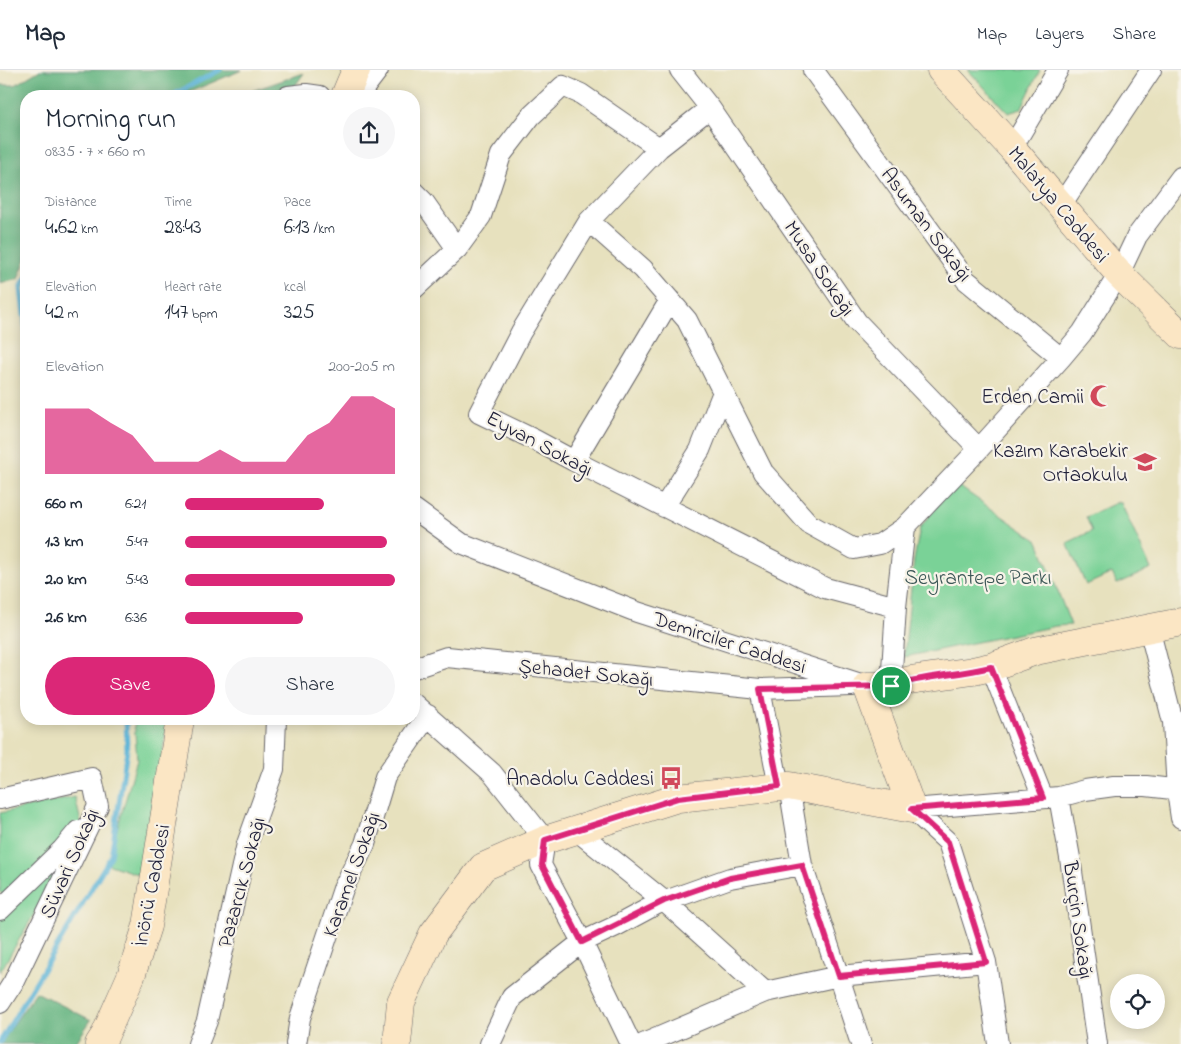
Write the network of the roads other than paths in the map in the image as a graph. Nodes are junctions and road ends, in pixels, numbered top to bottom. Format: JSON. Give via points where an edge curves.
{"nodes":[{"id":1,"x":356,"y":70,"type":"edge"},
{"id":2,"x":378,"y":70,"type":"edge"},
{"id":3,"x":680,"y":70,"type":"edge"},
{"id":4,"x":813,"y":70,"type":"edge"},
{"id":5,"x":941,"y":70,"type":"edge"},
{"id":6,"x":1058,"y":70,"type":"edge"},
{"id":7,"x":1152,"y":70,"type":"edge"},
{"id":8,"x":558,"y":78,"type":"edge"},
{"id":9,"x":348,"y":90,"type":"edge"},
{"id":10,"x":363,"y":90,"type":"edge"},
{"id":11,"x":710,"y":108,"type":"junction"},
{"id":12,"x":659,"y":148,"type":"junction"},
{"id":13,"x":1012,"y":148,"type":"junction"},
{"id":14,"x":1181,"y":177,"type":"edge"},
{"id":15,"x":420,"y":198,"type":"edge"},
{"id":16,"x":1061,"y":205,"type":"junction"},
{"id":17,"x":589,"y":222,"type":"junction"},
{"id":18,"x":457,"y":249,"type":"junction"},
{"id":19,"x":1119,"y":274,"type":"junction"},
{"id":20,"x":420,"y":283,"type":"edge"},
{"id":21,"x":670,"y":300,"type":"junction"},
{"id":22,"x":1181,"y":335,"type":"edge"},
{"id":23,"x":1061,"y":358,"type":"junction"},
{"id":24,"x":723,"y":392,"type":"junction"},
{"id":25,"x":979,"y":449,"type":"junction"},
{"id":26,"x":574,"y":461,"type":"junction"},
{"id":27,"x":664,"y":507,"type":"junction"},
{"id":28,"x":420,"y":513,"type":"edge"},
{"id":29,"x":905,"y":526,"type":"junction"},
{"id":30,"x":896,"y":607,"type":"junction"},
{"id":31,"x":1181,"y":622,"type":"edge"},
{"id":32,"x":1149,"y":628,"type":"junction"},
{"id":33,"x":420,"y":666,"type":"edge"},
{"id":34,"x":991,"y":667,"type":"junction"},
{"id":35,"x":879,"y":686,"type":"junction"},
{"id":36,"x":760,"y":689,"type":"junction"},
{"id":37,"x":421,"y":710,"type":"edge"},
{"id":38,"x":179,"y":725,"type":"edge"},
{"id":39,"x":276,"y":725,"type":"edge"},
{"id":40,"x":413,"y":725,"type":"edge"},
{"id":41,"x":784,"y":786,"type":"junction"},
{"id":42,"x":1179,"y":790,"type":"edge"},
{"id":43,"x":1051,"y":798,"type":"junction"},
{"id":44,"x":0,"y":799,"type":"edge"},
{"id":45,"x":98,"y":806,"type":"junction"},
{"id":46,"x":912,"y":809,"type":"junction"},
{"id":47,"x":1181,"y":818,"type":"edge"},
{"id":48,"x":576,"y":830,"type":"junction"},
{"id":49,"x":545,"y":840,"type":"junction"},
{"id":50,"x":802,"y":865,"type":"junction"},
{"id":51,"x":664,"y":901,"type":"junction"},
{"id":52,"x":0,"y":910,"type":"edge"},
{"id":53,"x":582,"y":942,"type":"junction"},
{"id":54,"x":986,"y":962,"type":"junction"},
{"id":55,"x":839,"y":976,"type":"junction"},
{"id":56,"x":765,"y":992,"type":"junction"},
{"id":57,"x":0,"y":1003,"type":"edge"},
{"id":58,"x":105,"y":1041,"type":"edge"},
{"id":59,"x":198,"y":1044,"type":"edge"},
{"id":60,"x":296,"y":1044,"type":"edge"},
{"id":61,"x":397,"y":1044,"type":"edge"},
{"id":62,"x":490,"y":1044,"type":"edge"},
{"id":63,"x":631,"y":1044,"type":"edge"},
{"id":64,"x":643,"y":1044,"type":"edge"},
{"id":65,"x":861,"y":1044,"type":"edge"},
{"id":66,"x":998,"y":1044,"type":"edge"},
{"id":67,"x":1097,"y":1044,"type":"edge"}],
"edges":[{"from":1,"to":9,"type":"street"},
{"from":2,"to":10,"type":"street"},
{"from":3,"to":11,"type":"street","name":"Musa Sokağı"},
{"from":4,"to":23,"type":"street","name":"Asuman Sokağı","via":[[966,280]]},
{"from":5,"to":13,"type":"street","name":"Malatya Caddesi"},
{"from":6,"to":13,"type":"street"},
{"from":7,"to":16,"type":"street"},
{"from":8,"to":12,"type":"street"},
{"from":8,"to":18,"type":"street","via":[[501,155],[481,216]]},
{"from":11,"to":12,"type":"street","name":"Eyvan Sokağı"},
{"from":11,"to":25,"type":"street","name":"Musa Sokağı","via":[[857,322]]},
{"from":12,"to":17,"type":"street","name":"Eyvan Sokağı"},
{"from":13,"to":16,"type":"street","name":"Malatya Caddesi"},
{"from":14,"to":19,"type":"street","via":[[1137,236]]},
{"from":15,"to":18,"type":"street"},
{"from":16,"to":19,"type":"street","name":"Malatya Caddesi"},
{"from":17,"to":21,"type":"street","via":[[644,270]]},
{"from":17,"to":26,"type":"street","name":"Eyvan Sokağı","via":[[521,332],[479,413]]},
{"from":18,"to":20,"type":"street"},
{"from":19,"to":22,"type":"street","name":"Malatya Caddesi"},
{"from":19,"to":23,"type":"street","via":[[1082,333]]},
{"from":21,"to":24,"type":"street","via":[[687,320]]},
{"from":21,"to":26,"type":"street"},
{"from":23,"to":25,"type":"street"},
{"from":24,"to":27,"type":"street","via":[[700,450]]},
{"from":24,"to":29,"type":"street","via":[[763,472],[809,524],[854,549],[880,544]]},
{"from":25,"to":29,"type":"street"},
{"from":26,"to":27,"type":"street","name":"Eyvan Sokağı"},
{"from":27,"to":30,"type":"street","name":"Eyvan Sokağı","via":[[826,588]]},
{"from":28,"to":35,"type":"street","name":"Demirciler Caddesi","via":[[461,543],[637,612]]},
{"from":29,"to":30,"type":"street"},
{"from":30,"to":35,"type":"street"},
{"from":31,"to":32,"type":"street"},
{"from":32,"to":34,"type":"street","via":[[1035,651]]},
{"from":32,"to":42,"type":"street","via":[[1173,722]]},
{"from":33,"to":36,"type":"street","name":"Şehadet Sokağı","via":[[447,657]]},
{"from":34,"to":35,"type":"street"},
{"from":34,"to":43,"type":"street","name":"Burçin Sokağı"},
{"from":35,"to":36,"type":"street","name":"Şehadet Sokağı"},
{"from":35,"to":46,"type":"street"},
{"from":36,"to":41,"type":"street"},
{"from":37,"to":49,"type":"street","via":[[492,773]]},
{"from":38,"to":58,"type":"street","name":"İnönü Caddesi","via":[[147,926]]},
{"from":39,"to":59,"type":"street","name":"Pazarcık Sokağı","via":[[274,769],[247,844],[207,1021]]},
{"from":40,"to":60,"type":"street","name":"Karamel Sokağı","via":[[385,777],[365,844],[343,889],[300,1018]]},
{"from":41,"to":46,"type":"street"},
{"from":41,"to":48,"type":"street","via":[[678,798]]},
{"from":41,"to":50,"type":"street"},
{"from":42,"to":43,"type":"street","via":[[1114,786]]},
{"from":42,"to":47,"type":"street"},
{"from":43,"to":46,"type":"street"},
{"from":43,"to":67,"type":"street","name":"Burçin Sokağı","via":[[1071,868]]},
{"from":44,"to":45,"type":"street","name":"Süvari Sokağı","via":[[92,778]]},
{"from":45,"to":52,"type":"street","via":[[62,850]]},
{"from":45,"to":57,"type":"street","name":"Süvari Sokağı","via":[[13,983]]},
{"from":46,"to":54,"type":"street","via":[[948,842]]},
{"from":48,"to":49,"type":"street"},
{"from":48,"to":51,"type":"street"},
{"from":49,"to":53,"type":"street","via":[[542,865]]},
{"from":49,"to":61,"type":"street","via":[[484,867],[433,934],[402,1002]]},
{"from":50,"to":51,"type":"street","via":[[730,878]]},
{"from":50,"to":55,"type":"street"},
{"from":51,"to":53,"type":"street"},
{"from":51,"to":56,"type":"street"},
{"from":53,"to":62,"type":"street","via":[[512,997]]},
{"from":53,"to":63,"type":"street"},
{"from":54,"to":55,"type":"street"},
{"from":54,"to":66,"type":"street"},
{"from":55,"to":56,"type":"street"},
{"from":55,"to":65,"type":"street"},
{"from":56,"to":64,"type":"street"}]}
